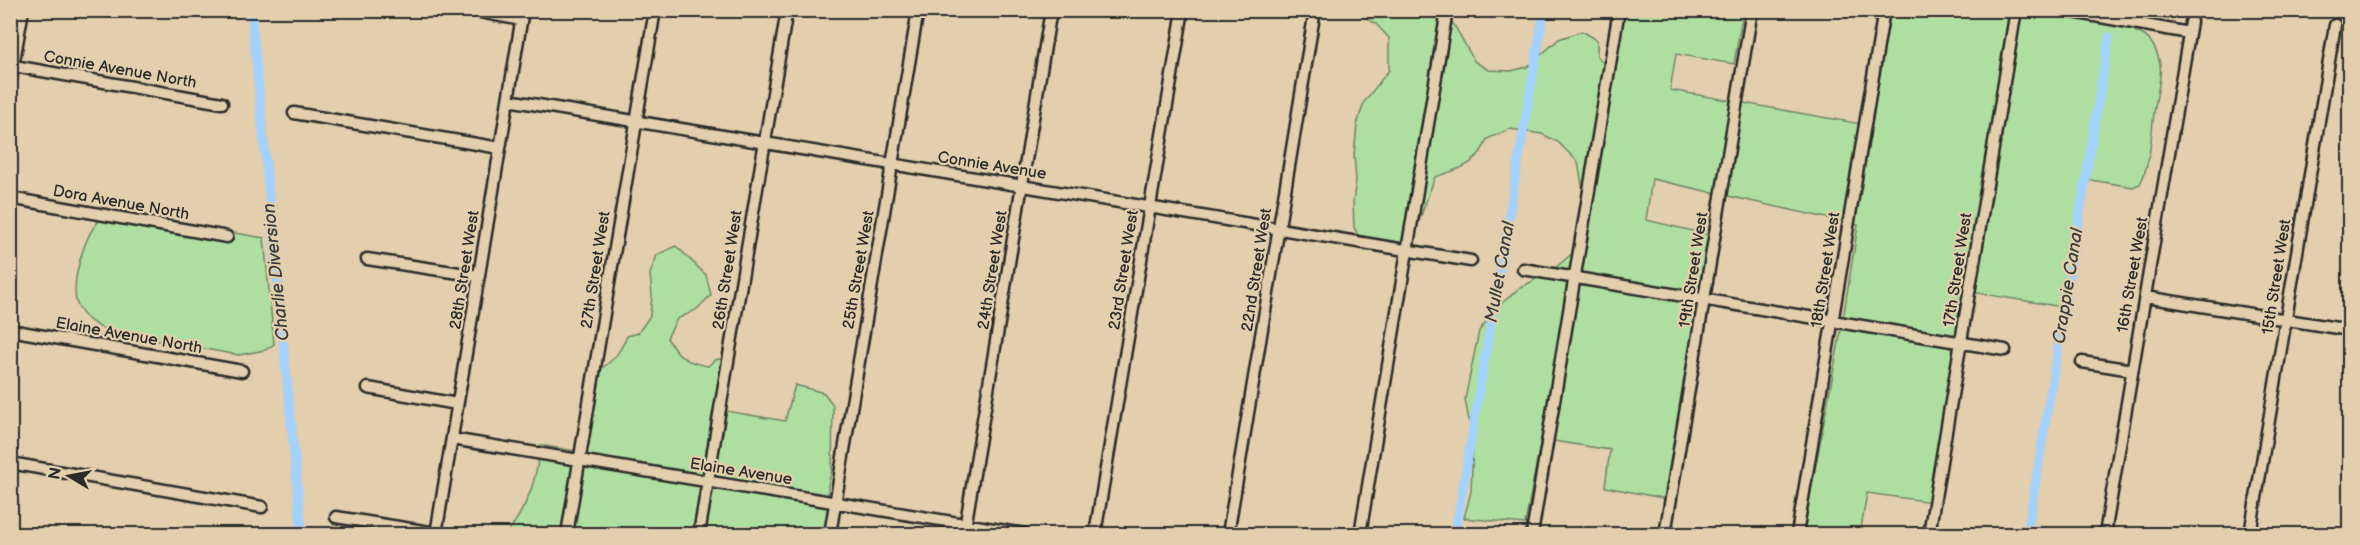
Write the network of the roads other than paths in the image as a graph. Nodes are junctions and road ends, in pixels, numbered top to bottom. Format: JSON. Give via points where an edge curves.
{"nodes":[{"id":1,"x":23,"y":10,"type":"edge"},
{"id":2,"x":469,"y":10,"type":"edge"},
{"id":3,"x":655,"y":10,"type":"edge"},
{"id":4,"x":787,"y":10,"type":"edge"},
{"id":5,"x":918,"y":10,"type":"edge"},
{"id":6,"x":1051,"y":10,"type":"edge"},
{"id":7,"x":1183,"y":10,"type":"edge"},
{"id":8,"x":1315,"y":10,"type":"edge"},
{"id":9,"x":1447,"y":10,"type":"edge"},
{"id":10,"x":1619,"y":10,"type":"edge"},
{"id":11,"x":1752,"y":10,"type":"edge"},
{"id":12,"x":1884,"y":10,"type":"edge"},
{"id":13,"x":2016,"y":10,"type":"edge"},
{"id":14,"x":2062,"y":10,"type":"edge"},
{"id":15,"x":522,"y":15,"type":"edge"},
{"id":16,"x":2335,"y":25,"type":"dead end"},
{"id":17,"x":14,"y":66,"type":"junction"},
{"id":18,"x":10,"y":83,"type":"edge"},
{"id":19,"x":508,"y":100,"type":"junction"},
{"id":20,"x":222,"y":103,"type":"dead end"},
{"id":21,"x":294,"y":113,"type":"dead end"},
{"id":22,"x":636,"y":122,"type":"junction"},
{"id":23,"x":765,"y":143,"type":"junction"},
{"id":24,"x":500,"y":148,"type":"junction"},
{"id":25,"x":892,"y":164,"type":"junction"},
{"id":26,"x":1022,"y":186,"type":"junction"},
{"id":27,"x":10,"y":198,"type":"edge"},
{"id":28,"x":1150,"y":207,"type":"junction"},
{"id":29,"x":1279,"y":229,"type":"junction"},
{"id":30,"x":227,"y":237,"type":"dead end"},
{"id":31,"x":1407,"y":250,"type":"junction"},
{"id":32,"x":367,"y":259,"type":"dead end"},
{"id":33,"x":1471,"y":261,"type":"dead end"},
{"id":34,"x":1523,"y":269,"type":"dead end"},
{"id":35,"x":479,"y":276,"type":"junction"},
{"id":36,"x":1575,"y":278,"type":"junction"},
{"id":37,"x":2145,"y":297,"type":"junction"},
{"id":38,"x":1704,"y":300,"type":"junction"},
{"id":39,"x":2285,"y":320,"type":"junction"},
{"id":40,"x":1832,"y":321,"type":"junction"},
{"id":41,"x":10,"y":330,"type":"edge"},
{"id":42,"x":2349,"y":330,"type":"edge"},
{"id":43,"x":1961,"y":342,"type":"junction"},
{"id":44,"x":2005,"y":350,"type":"dead end"},
{"id":45,"x":2082,"y":362,"type":"dead end"},
{"id":46,"x":2132,"y":370,"type":"junction"},
{"id":47,"x":242,"y":371,"type":"dead end"},
{"id":48,"x":368,"y":388,"type":"dead end"},
{"id":49,"x":458,"y":404,"type":"junction"},
{"id":50,"x":452,"y":439,"type":"junction"},
{"id":51,"x":580,"y":460,"type":"junction"},
{"id":52,"x":10,"y":463,"type":"edge"},
{"id":53,"x":708,"y":482,"type":"junction"},
{"id":54,"x":836,"y":503,"type":"junction"},
{"id":55,"x":262,"y":507,"type":"dead end"},
{"id":56,"x":336,"y":517,"type":"dead end"},
{"id":57,"x":965,"y":530,"type":"edge"},
{"id":58,"x":436,"y":534,"type":"edge"},
{"id":59,"x":567,"y":534,"type":"edge"},
{"id":60,"x":699,"y":534,"type":"edge"},
{"id":61,"x":830,"y":534,"type":"edge"},
{"id":62,"x":1025,"y":534,"type":"edge"},
{"id":63,"x":1095,"y":534,"type":"edge"},
{"id":64,"x":1228,"y":534,"type":"edge"},
{"id":65,"x":1360,"y":534,"type":"edge"},
{"id":66,"x":1532,"y":534,"type":"edge"},
{"id":67,"x":1665,"y":534,"type":"edge"},
{"id":68,"x":1797,"y":534,"type":"edge"},
{"id":69,"x":1929,"y":534,"type":"edge"},
{"id":70,"x":2106,"y":534,"type":"edge"},
{"id":71,"x":2250,"y":534,"type":"edge"}],
"edges":[{"from":1,"to":17,"type":"street"},
{"from":2,"to":15,"type":"street"},
{"from":3,"to":22,"type":"street","name":"27th Street West"},
{"from":4,"to":23,"type":"street","name":"26th Street West"},
{"from":5,"to":25,"type":"street","name":"25th Street West"},
{"from":6,"to":26,"type":"street","name":"24th Street West"},
{"from":7,"to":28,"type":"street","name":"23rd Street West"},
{"from":8,"to":29,"type":"street","name":"22nd Street West"},
{"from":9,"to":31,"type":"street"},
{"from":10,"to":36,"type":"street"},
{"from":11,"to":38,"type":"street","name":"19th Street West"},
{"from":12,"to":40,"type":"street","name":"18th Street West"},
{"from":13,"to":43,"type":"street","name":"17th Street West"},
{"from":14,"to":37,"type":"street","name":"16th Street West","via":[[2190,27]]},
{"from":15,"to":19,"type":"street","name":"28th Street West"},
{"from":16,"to":39,"type":"street","name":"15th Street West"},
{"from":17,"to":18,"type":"street"},
{"from":17,"to":20,"type":"street","name":"Connie Avenue North"},
{"from":19,"to":22,"type":"street","name":"Connie Avenue"},
{"from":19,"to":24,"type":"street","name":"28th Street West"},
{"from":21,"to":24,"type":"street"},
{"from":22,"to":23,"type":"street","name":"Connie Avenue"},
{"from":22,"to":51,"type":"street","name":"27th Street West"},
{"from":23,"to":25,"type":"street","name":"Connie Avenue"},
{"from":23,"to":53,"type":"street","name":"26th Street West"},
{"from":24,"to":35,"type":"street","name":"28th Street West"},
{"from":25,"to":26,"type":"street","name":"Connie Avenue"},
{"from":25,"to":54,"type":"street","name":"25th Street West"},
{"from":26,"to":28,"type":"street","name":"Connie Avenue"},
{"from":26,"to":57,"type":"street","name":"24th Street West"},
{"from":27,"to":30,"type":"street","name":"Dora Avenue North"},
{"from":28,"to":29,"type":"street","name":"Connie Avenue"},
{"from":28,"to":63,"type":"street","name":"23rd Street West"},
{"from":29,"to":31,"type":"street","name":"Connie Avenue"},
{"from":29,"to":64,"type":"street","name":"22nd Street West"},
{"from":31,"to":33,"type":"street","name":"Connie Avenue"},
{"from":31,"to":65,"type":"street"},
{"from":32,"to":35,"type":"street"},
{"from":34,"to":36,"type":"street"},
{"from":35,"to":49,"type":"street","name":"28th Street West"},
{"from":36,"to":38,"type":"street"},
{"from":36,"to":66,"type":"street"},
{"from":37,"to":39,"type":"street"},
{"from":37,"to":46,"type":"street","name":"16th Street West"},
{"from":38,"to":40,"type":"street"},
{"from":38,"to":67,"type":"street","name":"19th Street West"},
{"from":39,"to":42,"type":"street"},
{"from":39,"to":71,"type":"street","name":"15th Street West"},
{"from":40,"to":43,"type":"street"},
{"from":40,"to":68,"type":"street","name":"18th Street West"},
{"from":41,"to":47,"type":"street","name":"Elaine Avenue North"},
{"from":43,"to":44,"type":"street"},
{"from":43,"to":69,"type":"street","name":"17th Street West"},
{"from":45,"to":46,"type":"street"},
{"from":46,"to":70,"type":"street","name":"16th Street West"},
{"from":48,"to":49,"type":"street"},
{"from":49,"to":50,"type":"street","name":"28th Street West"},
{"from":50,"to":51,"type":"street","name":"Elaine Avenue"},
{"from":50,"to":58,"type":"street","name":"28th Street West"},
{"from":51,"to":53,"type":"street","name":"Elaine Avenue"},
{"from":51,"to":59,"type":"street","name":"27th Street West"},
{"from":52,"to":55,"type":"street"},
{"from":53,"to":54,"type":"street","name":"Elaine Avenue"},
{"from":53,"to":60,"type":"street","name":"26th Street West"},
{"from":54,"to":57,"type":"street","name":"Elaine Avenue"},
{"from":54,"to":61,"type":"street","name":"25th Street West"},
{"from":56,"to":58,"type":"street"},
{"from":57,"to":62,"type":"street","name":"Elaine Avenue"}]}
